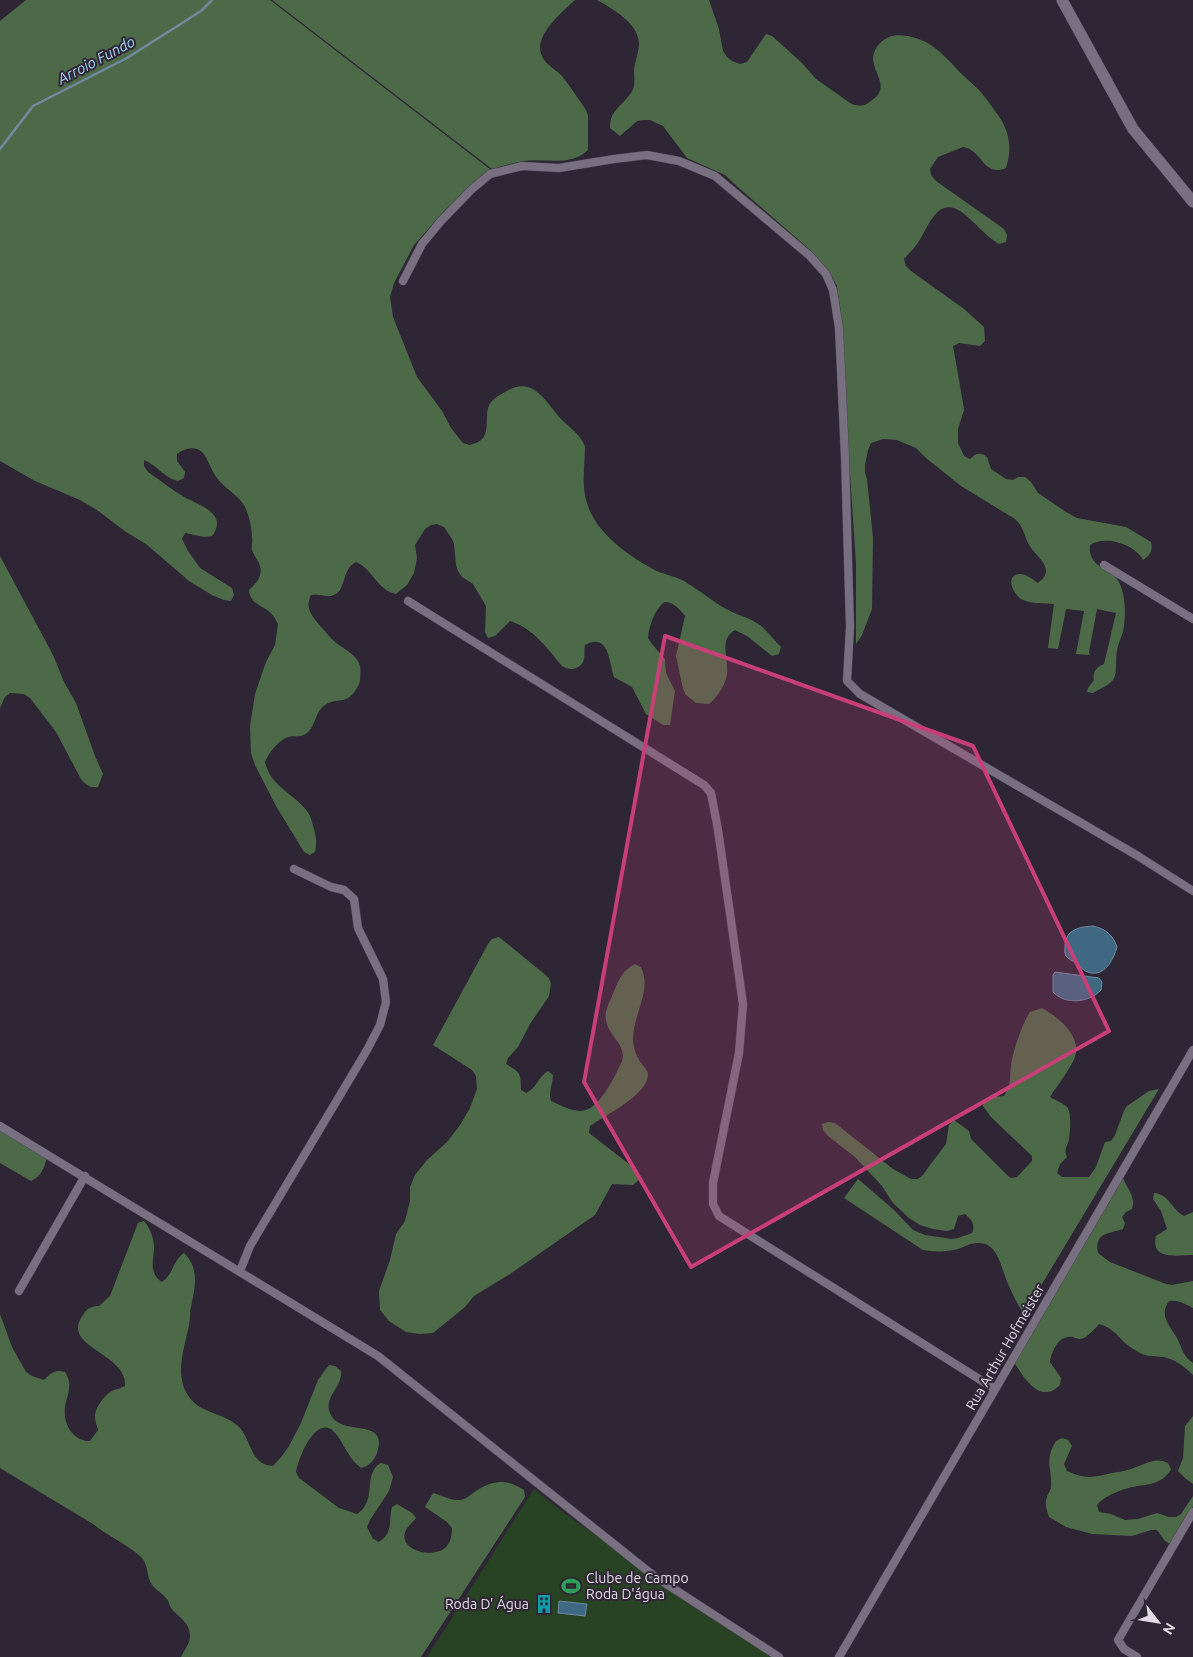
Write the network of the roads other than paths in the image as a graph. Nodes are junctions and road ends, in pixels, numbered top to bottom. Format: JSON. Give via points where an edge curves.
{"nodes":[{"id":1,"x":1062,"y":0,"type":"edge"},
{"id":2,"x":1193,"y":202,"type":"edge"},
{"id":3,"x":403,"y":281,"type":"dead end"},
{"id":4,"x":1104,"y":565,"type":"dead end"},
{"id":5,"x":408,"y":601,"type":"dead end"},
{"id":6,"x":1193,"y":619,"type":"edge"},
{"id":7,"x":294,"y":869,"type":"dead end"},
{"id":8,"x":1193,"y":891,"type":"edge"},
{"id":9,"x":1193,"y":1050,"type":"edge"},
{"id":10,"x":0,"y":1126,"type":"edge"},
{"id":11,"x":85,"y":1176,"type":"junction"},
{"id":12,"x":240,"y":1271,"type":"junction"},
{"id":13,"x":19,"y":1291,"type":"dead end"},
{"id":14,"x":995,"y":1389,"type":"junction"},
{"id":15,"x":1193,"y":1512,"type":"edge"},
{"id":16,"x":1124,"y":1649,"type":"junction"},
{"id":17,"x":779,"y":1657,"type":"edge"},
{"id":18,"x":839,"y":1657,"type":"edge"},
{"id":19,"x":1120,"y":1657,"type":"edge"},
{"id":20,"x":1137,"y":1657,"type":"edge"}],
"edges":[{"from":1,"to":2,"type":"main road","via":[[1133,129]]},
{"from":3,"to":8,"type":"street","via":[[422,244],[490,174],[522,166],[559,168],[647,155],[679,161],[715,176],[810,256],[826,274],[833,290],[839,328],[845,457],[850,627],[847,681],[860,694]]},
{"from":4,"to":6,"type":"street"},
{"from":5,"to":14,"type":"street","via":[[704,785],[711,793],[743,1004],[739,1053],[713,1183],[713,1204],[719,1216]]},
{"from":7,"to":12,"type":"street","via":[[344,890],[354,899],[358,928],[383,979],[386,1002],[380,1025],[367,1050],[250,1246]]},
{"from":9,"to":14,"type":"street","name":"Rua Arthur Hofmeister"},
{"from":10,"to":11,"type":"street"},
{"from":11,"to":12,"type":"street"},
{"from":11,"to":13,"type":"street"},
{"from":12,"to":17,"type":"street","via":[[378,1356],[654,1576]]},
{"from":14,"to":18,"type":"street","name":"Rua Arthur Hofmeister"},
{"from":15,"to":16,"type":"street","via":[[1118,1640]]},
{"from":16,"to":19,"type":"street"},
{"from":16,"to":20,"type":"street"}]}
